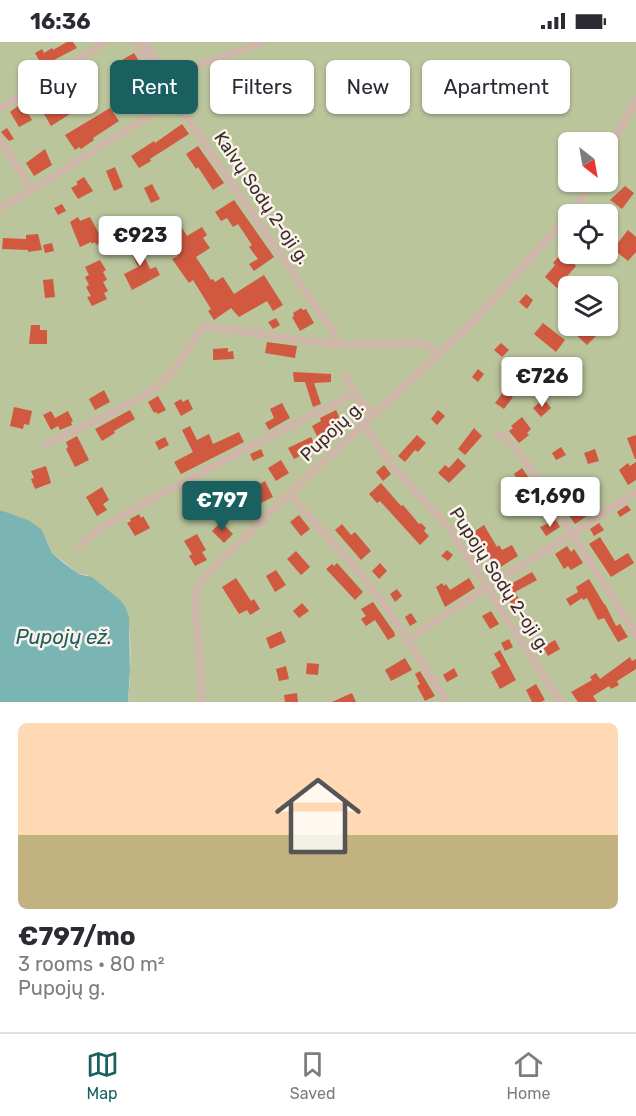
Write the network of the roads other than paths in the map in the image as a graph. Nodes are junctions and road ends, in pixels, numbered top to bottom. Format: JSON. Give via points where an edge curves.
{"nodes":[{"id":1,"x":105,"y":42,"type":"edge"},
{"id":2,"x":135,"y":42,"type":"edge"},
{"id":3,"x":143,"y":42,"type":"edge"},
{"id":4,"x":262,"y":42,"type":"edge"},
{"id":5,"x":148,"y":60,"type":"edge"},
{"id":6,"x":636,"y":100,"type":"edge"},
{"id":7,"x":0,"y":109,"type":"edge"},
{"id":8,"x":151,"y":114,"type":"edge"},
{"id":9,"x":185,"y":114,"type":"edge"},
{"id":10,"x":618,"y":133,"type":"edge"},
{"id":11,"x":0,"y":139,"type":"edge"},
{"id":12,"x":32,"y":190,"type":"junction"},
{"id":13,"x":0,"y":208,"type":"edge"},
{"id":14,"x":558,"y":227,"type":"edge"},
{"id":15,"x":337,"y":345,"type":"junction"},
{"id":16,"x":437,"y":355,"type":"junction"},
{"id":17,"x":346,"y":376,"type":"dead end"},
{"id":18,"x":354,"y":394,"type":"junction"},
{"id":19,"x":373,"y":415,"type":"junction"},
{"id":20,"x":363,"y":424,"type":"junction"},
{"id":21,"x":499,"y":435,"type":"dead end"},
{"id":22,"x":46,"y":444,"type":"dead end"},
{"id":23,"x":636,"y":492,"type":"edge"},
{"id":24,"x":289,"y":494,"type":"junction"},
{"id":25,"x":573,"y":534,"type":"junction"},
{"id":26,"x":79,"y":546,"type":"dead end"},
{"id":27,"x":488,"y":589,"type":"junction"},
{"id":28,"x":636,"y":634,"type":"edge"},
{"id":29,"x":408,"y":639,"type":"junction"},
{"id":30,"x":202,"y":702,"type":"edge"},
{"id":31,"x":447,"y":702,"type":"edge"},
{"id":32,"x":560,"y":702,"type":"edge"}],
"edges":[{"from":1,"to":7,"type":"street"},
{"from":2,"to":5,"type":"street","name":"Kalvų Sodų 2-oji g."},
{"from":3,"to":4,"type":"street","via":[[167,75]]},
{"from":6,"to":10,"type":"street"},
{"from":8,"to":12,"type":"street"},
{"from":9,"to":15,"type":"street","name":"Kalvų Sodų 2-oji g.","via":[[334,333]]},
{"from":11,"to":12,"type":"street"},
{"from":12,"to":13,"type":"street"},
{"from":14,"to":16,"type":"street","name":"Pupojų g.","via":[[481,313]]},
{"from":15,"to":16,"type":"street","via":[[422,343]]},
{"from":15,"to":22,"type":"street","via":[[204,326],[162,382]]},
{"from":16,"to":19,"type":"street","name":"Pupojų g."},
{"from":17,"to":18,"type":"street"},
{"from":18,"to":19,"type":"street"},
{"from":18,"to":26,"type":"street","via":[[113,520]]},
{"from":19,"to":20,"type":"street","name":"Pupojų g."},
{"from":20,"to":24,"type":"street","name":"Pupojų g."},
{"from":20,"to":27,"type":"street","name":"Pupojų Sodų 2-oji g.","via":[[395,469],[450,529]]},
{"from":21,"to":25,"type":"street","via":[[525,460]]},
{"from":23,"to":25,"type":"street"},
{"from":24,"to":29,"type":"street","via":[[359,572]]},
{"from":24,"to":30,"type":"street","name":"Pupojų g.","via":[[196,590]]},
{"from":25,"to":27,"type":"street"},
{"from":25,"to":28,"type":"street"},
{"from":27,"to":29,"type":"street"},
{"from":27,"to":32,"type":"street","name":"Pupojų Sodų 2-oji g."},
{"from":29,"to":31,"type":"street"}]}
